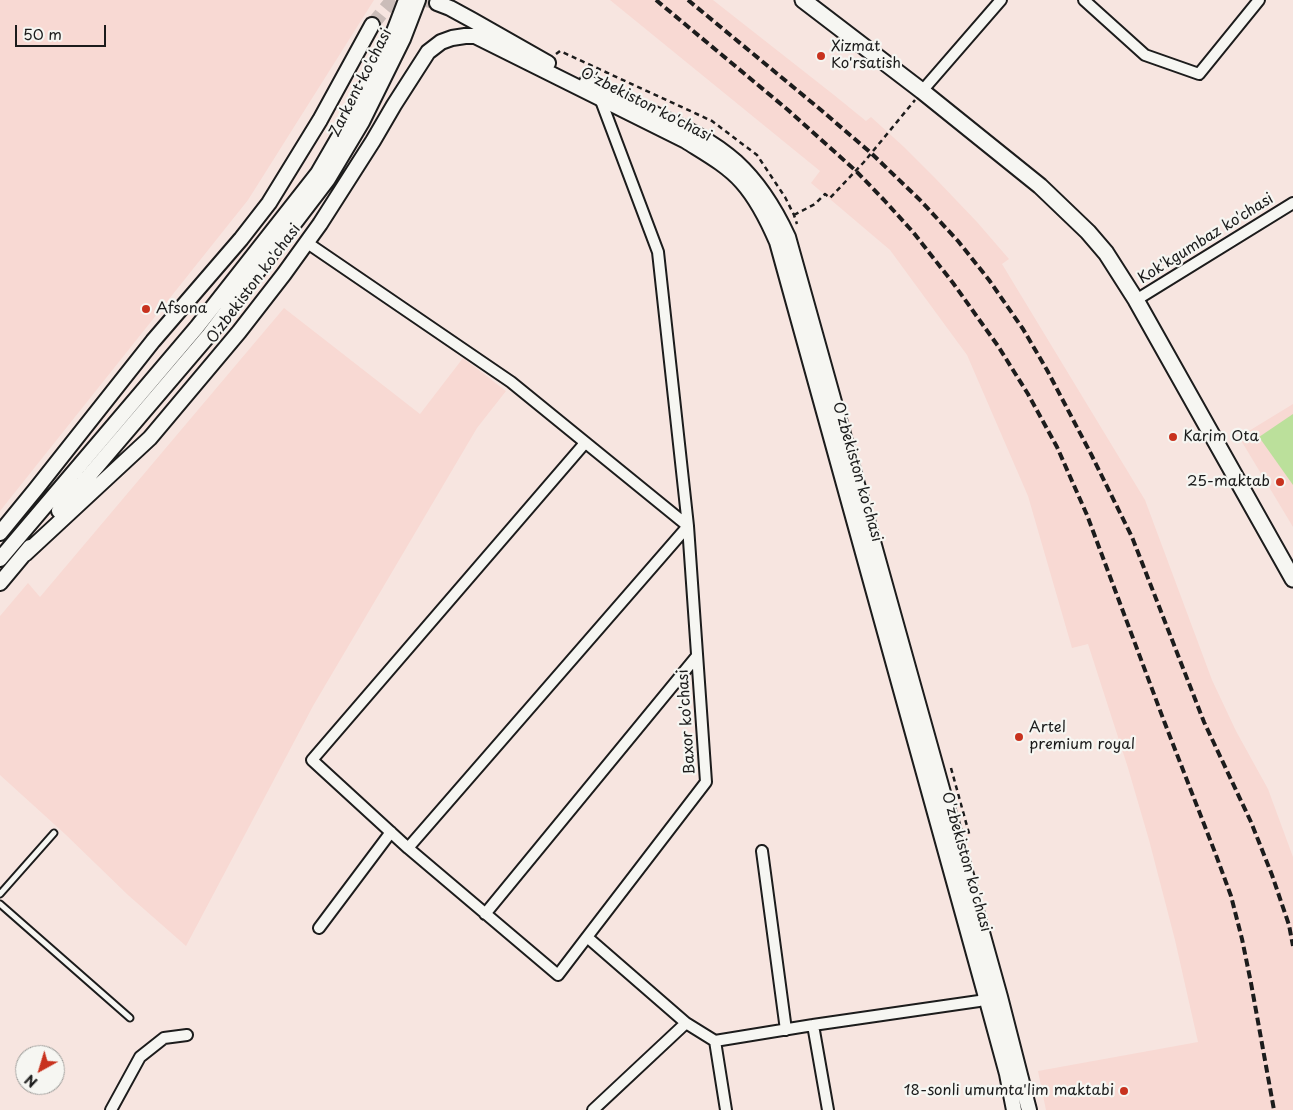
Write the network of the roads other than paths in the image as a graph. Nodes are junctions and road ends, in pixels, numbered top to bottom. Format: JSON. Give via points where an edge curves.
{"nodes":[{"id":1,"x":406,"y":0,"type":"edge"},
{"id":2,"x":418,"y":0,"type":"edge"},
{"id":3,"x":803,"y":0,"type":"edge"},
{"id":4,"x":1001,"y":0,"type":"edge"},
{"id":5,"x":1084,"y":0,"type":"edge"},
{"id":6,"x":1259,"y":0,"type":"edge"},
{"id":7,"x":437,"y":3,"type":"dead end"},
{"id":8,"x":372,"y":25,"type":"tunnel mouth"},
{"id":9,"x":922,"y":92,"type":"junction"},
{"id":10,"x":600,"y":98,"type":"junction"},
{"id":11,"x":323,"y":176,"type":"junction"},
{"id":12,"x":1293,"y":203,"type":"edge"},
{"id":13,"x":306,"y":242,"type":"junction"},
{"id":14,"x":1136,"y":300,"type":"junction"},
{"id":15,"x":586,"y":443,"type":"junction"},
{"id":16,"x":36,"y":489,"type":"junction"},
{"id":17,"x":40,"y":512,"type":"junction"},
{"id":18,"x":688,"y":526,"type":"junction"},
{"id":19,"x":0,"y":533,"type":"edge"},
{"id":20,"x":25,"y":554,"type":"junction"},
{"id":21,"x":0,"y":559,"type":"edge"},
{"id":22,"x":1293,"y":579,"type":"edge"},
{"id":23,"x":0,"y":583,"type":"edge"},
{"id":24,"x":697,"y":656,"type":"junction"},
{"id":25,"x":391,"y":832,"type":"junction"},
{"id":26,"x":54,"y":833,"type":"dead end"},
{"id":27,"x":408,"y":848,"type":"junction"},
{"id":28,"x":762,"y":851,"type":"dead end"},
{"id":29,"x":0,"y":894,"type":"edge"},
{"id":30,"x":0,"y":904,"type":"edge"},
{"id":31,"x":485,"y":914,"type":"junction"},
{"id":32,"x":319,"y":928,"type":"dead end"},
{"id":33,"x":587,"y":937,"type":"junction"},
{"id":34,"x":986,"y":997,"type":"junction"},
{"id":35,"x":130,"y":1018,"type":"dead end"},
{"id":36,"x":686,"y":1023,"type":"junction"},
{"id":37,"x":813,"y":1025,"type":"junction"},
{"id":38,"x":786,"y":1030,"type":"junction"},
{"id":39,"x":186,"y":1035,"type":"dead end"},
{"id":40,"x":715,"y":1041,"type":"junction"},
{"id":41,"x":111,"y":1110,"type":"edge"},
{"id":42,"x":593,"y":1110,"type":"edge"},
{"id":43,"x":726,"y":1110,"type":"edge"},
{"id":44,"x":828,"y":1110,"type":"edge"},
{"id":45,"x":1014,"y":1110,"type":"edge"},
{"id":46,"x":1029,"y":1110,"type":"edge"}],
"edges":[{"from":1,"to":11,"type":"main road","name":"Zarkent ko'chasi","via":[[393,34]]},
{"from":2,"to":11,"type":"main road","name":"Zarkent ko'chasi","via":[[403,39],[362,122]]},
{"from":3,"to":9,"type":"main road"},
{"from":4,"to":9,"type":"street"},
{"from":5,"to":6,"type":"street","via":[[1145,56],[1199,74]]},
{"from":7,"to":46,"type":"main road","name":"O'zbekiston ko'chasi","via":[[550,64],[705,140],[748,175],[780,221],[788,238]]},
{"from":8,"to":16,"type":"main road","via":[[320,120],[269,203],[153,341]]},
{"from":9,"to":14,"type":"main road","via":[[1068,211],[1106,253]]},
{"from":10,"to":13,"type":"main road","name":"O'zbekiston ko'chasi","via":[[475,36],[441,42],[428,52],[374,141]]},
{"from":10,"to":18,"type":"street","name":"Baxor ko'chasi","via":[[658,252]]},
{"from":10,"to":34,"type":"main road","name":"O'zbekiston ko'chasi","via":[[716,160],[742,181],[770,227]]},
{"from":11,"to":17,"type":"main road","name":"O'zbekiston ko'chasi"},
{"from":11,"to":20,"type":"main road","name":"O'zbekiston ko'chasi","via":[[209,335]]},
{"from":12,"to":14,"type":"street","name":"Kok'kgumbaz ko'chasi"},
{"from":13,"to":15,"type":"street","via":[[511,382]]},
{"from":13,"to":20,"type":"main road","name":"O'zbekiston ko'chasi","via":[[239,332],[150,438]]},
{"from":14,"to":22,"type":"main road"},
{"from":15,"to":18,"type":"street"},
{"from":15,"to":25,"type":"street","via":[[312,760]]},
{"from":16,"to":17,"type":"main road"},
{"from":16,"to":19,"type":"main road"},
{"from":17,"to":21,"type":"main road","name":"O'zbekiston ko'chasi"},
{"from":18,"to":24,"type":"street","name":"Baxor ko'chasi"},
{"from":18,"to":27,"type":"street"},
{"from":20,"to":23,"type":"main road","name":"O'zbekiston ko'chasi"},
{"from":24,"to":31,"type":"street"},
{"from":24,"to":33,"type":"street","name":"Baxor ko'chasi","via":[[706,782]]},
{"from":25,"to":27,"type":"street"},
{"from":25,"to":32,"type":"street"},
{"from":26,"to":29,"type":"lane"},
{"from":27,"to":31,"type":"street"},
{"from":28,"to":38,"type":"street"},
{"from":30,"to":35,"type":"lane"},
{"from":31,"to":33,"type":"street","name":"Baxor ko'chasi","via":[[558,975]]},
{"from":33,"to":36,"type":"street"},
{"from":34,"to":37,"type":"street","via":[[979,1001]]},
{"from":34,"to":45,"type":"main road","name":"O'zbekiston ko'chasi"},
{"from":36,"to":40,"type":"street"},
{"from":36,"to":42,"type":"street"},
{"from":37,"to":38,"type":"street"},
{"from":37,"to":44,"type":"street"},
{"from":38,"to":40,"type":"street"},
{"from":39,"to":41,"type":"street","via":[[164,1038],[140,1057]]},
{"from":40,"to":43,"type":"street"}]}
